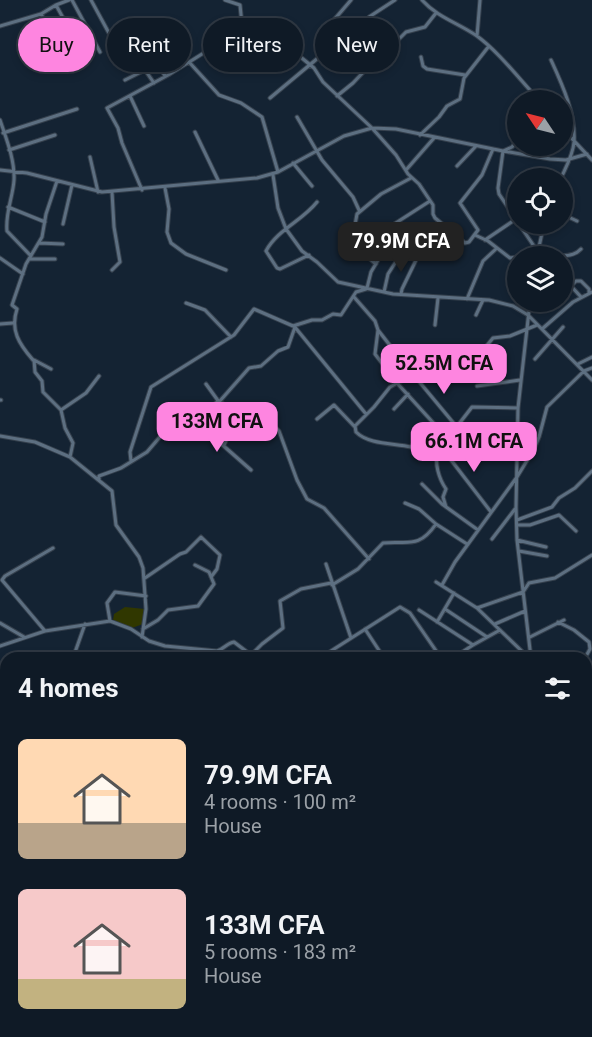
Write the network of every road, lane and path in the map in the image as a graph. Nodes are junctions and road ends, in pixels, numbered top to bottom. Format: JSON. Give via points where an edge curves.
{"nodes":[{"id":1,"x":70,"y":0,"type":"edge"},
{"id":2,"x":91,"y":0,"type":"edge"},
{"id":3,"x":225,"y":0,"type":"edge"},
{"id":4,"x":351,"y":0,"type":"edge"},
{"id":5,"x":396,"y":0,"type":"edge"},
{"id":6,"x":422,"y":0,"type":"edge"},
{"id":7,"x":480,"y":0,"type":"edge"},
{"id":8,"x":56,"y":5,"type":"junction"},
{"id":9,"x":436,"y":13,"type":"junction"},
{"id":10,"x":41,"y":14,"type":"junction"},
{"id":11,"x":369,"y":17,"type":"dead end"},
{"id":12,"x":43,"y":18,"type":"edge"},
{"id":13,"x":63,"y":18,"type":"edge"},
{"id":14,"x":241,"y":18,"type":"edge"},
{"id":15,"x":0,"y":26,"type":"edge"},
{"id":16,"x":107,"y":29,"type":"edge"},
{"id":17,"x":477,"y":36,"type":"junction"},
{"id":18,"x":489,"y":46,"type":"junction"},
{"id":19,"x":100,"y":52,"type":"dead end"},
{"id":20,"x":421,"y":57,"type":"dead end"},
{"id":21,"x":303,"y":59,"type":"edge"},
{"id":22,"x":551,"y":60,"type":"dead end"},
{"id":23,"x":191,"y":64,"type":"edge"},
{"id":24,"x":310,"y":65,"type":"junction"},
{"id":25,"x":162,"y":72,"type":"edge"},
{"id":26,"x":172,"y":72,"type":"edge"},
{"id":27,"x":465,"y":75,"type":"junction"},
{"id":28,"x":165,"y":76,"type":"junction"},
{"id":29,"x":125,"y":80,"type":"dead end"},
{"id":30,"x":154,"y":83,"type":"junction"},
{"id":31,"x":529,"y":90,"type":"edge"},
{"id":32,"x":130,"y":96,"type":"junction"},
{"id":33,"x":337,"y":96,"type":"junction"},
{"id":34,"x":270,"y":98,"type":"dead end"},
{"id":35,"x":77,"y":109,"type":"dead end"},
{"id":36,"x":297,"y":117,"type":"dead end"},
{"id":37,"x":0,"y":120,"type":"edge"},
{"id":38,"x":144,"y":126,"type":"dead end"},
{"id":39,"x":372,"y":128,"type":"junction"},
{"id":40,"x":195,"y":132,"type":"dead end"},
{"id":41,"x":3,"y":133,"type":"junction"},
{"id":42,"x":56,"y":135,"type":"dead end"},
{"id":43,"x":420,"y":135,"type":"junction"},
{"id":44,"x":434,"y":138,"type":"junction"},
{"id":45,"x":574,"y":141,"type":"junction"},
{"id":46,"x":476,"y":146,"type":"junction"},
{"id":47,"x":493,"y":149,"type":"junction"},
{"id":48,"x":9,"y":150,"type":"junction"},
{"id":49,"x":316,"y":150,"type":"junction"},
{"id":50,"x":507,"y":150,"type":"edge"},
{"id":51,"x":503,"y":152,"type":"junction"},
{"id":52,"x":587,"y":154,"type":"junction"},
{"id":53,"x":90,"y":157,"type":"dead end"},
{"id":54,"x":570,"y":158,"type":"junction"},
{"id":55,"x":592,"y":160,"type":"edge"},
{"id":56,"x":293,"y":163,"type":"junction"},
{"id":57,"x":457,"y":166,"type":"dead end"},
{"id":58,"x":566,"y":168,"type":"edge"},
{"id":59,"x":0,"y":170,"type":"edge"},
{"id":60,"x":14,"y":170,"type":"junction"},
{"id":61,"x":405,"y":171,"type":"junction"},
{"id":62,"x":278,"y":172,"type":"junction"},
{"id":63,"x":273,"y":174,"type":"junction"},
{"id":64,"x":411,"y":178,"type":"junction"},
{"id":65,"x":218,"y":180,"type":"junction"},
{"id":66,"x":57,"y":181,"type":"junction"},
{"id":67,"x":72,"y":185,"type":"junction"},
{"id":68,"x":312,"y":186,"type":"dead end"},
{"id":69,"x":165,"y":187,"type":"junction"},
{"id":70,"x":142,"y":189,"type":"junction"},
{"id":71,"x":98,"y":192,"type":"junction"},
{"id":72,"x":112,"y":192,"type":"junction"},
{"id":73,"x":430,"y":201,"type":"junction"},
{"id":74,"x":317,"y":202,"type":"dead end"},
{"id":75,"x":507,"y":205,"type":"edge"},
{"id":76,"x":8,"y":207,"type":"junction"},
{"id":77,"x":359,"y":210,"type":"junction"},
{"id":78,"x":573,"y":219,"type":"edge"},
{"id":79,"x":577,"y":221,"type":"dead end"},
{"id":80,"x":45,"y":222,"type":"junction"},
{"id":81,"x":63,"y":224,"type":"dead end"},
{"id":82,"x":507,"y":227,"type":"edge"},
{"id":83,"x":286,"y":229,"type":"junction"},
{"id":84,"x":475,"y":235,"type":"junction"},
{"id":85,"x":485,"y":240,"type":"junction"},
{"id":86,"x":39,"y":243,"type":"junction"},
{"id":87,"x":63,"y":244,"type":"dead end"},
{"id":88,"x":497,"y":248,"type":"junction"},
{"id":89,"x":404,"y":249,"type":"dead end"},
{"id":90,"x":581,"y":249,"type":"dead end"},
{"id":91,"x":573,"y":254,"type":"edge"},
{"id":92,"x":309,"y":255,"type":"junction"},
{"id":93,"x":507,"y":255,"type":"edge"},
{"id":94,"x":418,"y":256,"type":"dead end"},
{"id":95,"x":30,"y":257,"type":"junction"},
{"id":96,"x":0,"y":258,"type":"edge"},
{"id":97,"x":55,"y":259,"type":"dead end"},
{"id":98,"x":375,"y":264,"type":"junction"},
{"id":99,"x":112,"y":270,"type":"dead end"},
{"id":100,"x":226,"y":270,"type":"dead end"},
{"id":101,"x":23,"y":274,"type":"junction"},
{"id":102,"x":584,"y":285,"type":"junction"},
{"id":103,"x":367,"y":288,"type":"junction"},
{"id":104,"x":384,"y":292,"type":"junction"},
{"id":105,"x":591,"y":292,"type":"edge"},
{"id":106,"x":401,"y":294,"type":"junction"},
{"id":107,"x":353,"y":296,"type":"junction"},
{"id":108,"x":582,"y":296,"type":"junction"},
{"id":109,"x":438,"y":298,"type":"junction"},
{"id":110,"x":467,"y":299,"type":"junction"},
{"id":111,"x":483,"y":300,"type":"junction"},
{"id":112,"x":186,"y":303,"type":"dead end"},
{"id":113,"x":528,"y":312,"type":"edge"},
{"id":114,"x":476,"y":315,"type":"dead end"},
{"id":115,"x":528,"y":315,"type":"junction"},
{"id":116,"x":13,"y":323,"type":"junction"},
{"id":117,"x":0,"y":324,"type":"edge"},
{"id":118,"x":435,"y":325,"type":"dead end"},
{"id":119,"x":537,"y":325,"type":"junction"},
{"id":120,"x":295,"y":327,"type":"junction"},
{"id":121,"x":563,"y":327,"type":"dead end"},
{"id":122,"x":542,"y":329,"type":"junction"},
{"id":123,"x":378,"y":330,"type":"junction"},
{"id":124,"x":526,"y":330,"type":"junction"},
{"id":125,"x":231,"y":337,"type":"junction"},
{"id":126,"x":552,"y":339,"type":"junction"},
{"id":127,"x":592,"y":357,"type":"edge"},
{"id":128,"x":536,"y":358,"type":"dead end"},
{"id":129,"x":34,"y":360,"type":"junction"},
{"id":130,"x":578,"y":364,"type":"junction"},
{"id":131,"x":592,"y":368,"type":"edge"},
{"id":132,"x":51,"y":369,"type":"dead end"},
{"id":133,"x":584,"y":371,"type":"junction"},
{"id":134,"x":99,"y":376,"type":"dead end"},
{"id":135,"x":415,"y":378,"type":"junction"},
{"id":136,"x":519,"y":380,"type":"junction"},
{"id":137,"x":592,"y":380,"type":"edge"},
{"id":138,"x":396,"y":383,"type":"junction"},
{"id":139,"x":206,"y":384,"type":"dead end"},
{"id":140,"x":477,"y":386,"type":"dead end"},
{"id":141,"x":408,"y":394,"type":"junction"},
{"id":142,"x":219,"y":401,"type":"junction"},
{"id":143,"x":518,"y":408,"type":"junction"},
{"id":144,"x":394,"y":409,"type":"dead end"},
{"id":145,"x":61,"y":410,"type":"junction"},
{"id":146,"x":240,"y":411,"type":"junction"},
{"id":147,"x":366,"y":414,"type":"junction"},
{"id":148,"x":201,"y":415,"type":"junction"},
{"id":149,"x":317,"y":419,"type":"dead end"},
{"id":150,"x":456,"y":426,"type":"junction"},
{"id":151,"x":355,"y":427,"type":"junction"},
{"id":152,"x":0,"y":436,"type":"edge"},
{"id":153,"x":447,"y":438,"type":"junction"},
{"id":154,"x":224,"y":445,"type":"junction"},
{"id":155,"x":441,"y":447,"type":"junction"},
{"id":156,"x":70,"y":457,"type":"junction"},
{"id":157,"x":131,"y":461,"type":"junction"},
{"id":158,"x":251,"y":470,"type":"dead end"},
{"id":159,"x":592,"y":471,"type":"edge"},
{"id":160,"x":517,"y":477,"type":"junction"},
{"id":161,"x":100,"y":481,"type":"junction"},
{"id":162,"x":422,"y":484,"type":"dead end"},
{"id":163,"x":405,"y":503,"type":"dead end"},
{"id":164,"x":446,"y":507,"type":"junction"},
{"id":165,"x":516,"y":507,"type":"junction"},
{"id":166,"x":491,"y":512,"type":"junction"},
{"id":167,"x":517,"y":520,"type":"junction"},
{"id":168,"x":436,"y":524,"type":"junction"},
{"id":169,"x":517,"y":525,"type":"junction"},
{"id":170,"x":478,"y":530,"type":"junction"},
{"id":171,"x":576,"y":531,"type":"dead end"},
{"id":172,"x":492,"y":539,"type":"dead end"},
{"id":173,"x":517,"y":540,"type":"junction"},
{"id":174,"x":468,"y":544,"type":"junction"},
{"id":175,"x":546,"y":547,"type":"dead end"},
{"id":176,"x":53,"y":548,"type":"dead end"},
{"id":177,"x":519,"y":551,"type":"junction"},
{"id":178,"x":592,"y":555,"type":"edge"},
{"id":179,"x":547,"y":556,"type":"dead end"},
{"id":180,"x":369,"y":559,"type":"junction"},
{"id":181,"x":326,"y":564,"type":"dead end"},
{"id":182,"x":195,"y":565,"type":"dead end"},
{"id":183,"x":211,"y":577,"type":"junction"},
{"id":184,"x":145,"y":579,"type":"junction"},
{"id":185,"x":436,"y":582,"type":"dead end"},
{"id":186,"x":331,"y":584,"type":"junction"},
{"id":187,"x":442,"y":585,"type":"junction"},
{"id":188,"x":523,"y":592,"type":"junction"},
{"id":189,"x":454,"y":593,"type":"junction"},
{"id":190,"x":146,"y":596,"type":"junction"},
{"id":191,"x":477,"y":608,"type":"junction"},
{"id":192,"x":444,"y":609,"type":"junction"},
{"id":193,"x":419,"y":610,"type":"dead end"},
{"id":194,"x":525,"y":612,"type":"junction"},
{"id":195,"x":564,"y":620,"type":"dead end"},
{"id":196,"x":110,"y":621,"type":"junction"},
{"id":197,"x":437,"y":622,"type":"junction"},
{"id":198,"x":558,"y":622,"type":"junction"},
{"id":199,"x":0,"y":623,"type":"edge"},
{"id":200,"x":85,"y":624,"type":"junction"},
{"id":201,"x":495,"y":624,"type":"junction"},
{"id":202,"x":143,"y":629,"type":"junction"},
{"id":203,"x":365,"y":629,"type":"junction"},
{"id":204,"x":500,"y":630,"type":"junction"},
{"id":205,"x":45,"y":631,"type":"junction"},
{"id":206,"x":24,"y":637,"type":"junction"},
{"id":207,"x":142,"y":637,"type":"junction"},
{"id":208,"x":487,"y":637,"type":"junction"},
{"id":209,"x":530,"y":637,"type":"junction"},
{"id":210,"x":351,"y":638,"type":"junction"},
{"id":211,"x":473,"y":645,"type":"junction"},
{"id":212,"x":0,"y":646,"type":"edge"},
{"id":213,"x":209,"y":651,"type":"joint"},
{"id":214,"x":75,"y":652,"type":"edge"},
{"id":215,"x":247,"y":652,"type":"edge"},
{"id":216,"x":256,"y":652,"type":"edge"},
{"id":217,"x":329,"y":652,"type":"edge"},
{"id":218,"x":380,"y":652,"type":"edge"},
{"id":219,"x":437,"y":652,"type":"edge"},
{"id":220,"x":462,"y":652,"type":"edge"},
{"id":221,"x":524,"y":652,"type":"edge"},
{"id":222,"x":530,"y":652,"type":"edge"},
{"id":223,"x":588,"y":652,"type":"edge"}],
"edges":[{"from":1,"to":8,"type":"street"},
{"from":1,"to":19,"type":"street"},
{"from":2,"to":16,"type":"street"},
{"from":3,"to":14,"type":"street","via":[[240,5]]},
{"from":4,"to":24,"type":"street","via":[[328,25],[326,49]]},
{"from":5,"to":11,"type":"street"},
{"from":6,"to":9,"type":"street"},
{"from":7,"to":17,"type":"street"},
{"from":8,"to":10,"type":"street"},
{"from":8,"to":13,"type":"street"},
{"from":9,"to":17,"type":"street"},
{"from":9,"to":33,"type":"street","via":[[425,27],[406,32],[388,55],[371,64]]},
{"from":10,"to":12,"type":"street"},
{"from":10,"to":15,"type":"street"},
{"from":17,"to":18,"type":"street"},
{"from":18,"to":27,"type":"street"},
{"from":18,"to":31,"type":"street"},
{"from":20,"to":27,"type":"street","via":[[427,69]]},
{"from":21,"to":24,"type":"street"},
{"from":22,"to":45,"type":"street","via":[[567,101]]},
{"from":23,"to":62,"type":"street","via":[[219,95],[262,117]]},
{"from":24,"to":33,"type":"street"},
{"from":24,"to":34,"type":"street"},
{"from":25,"to":28,"type":"street"},
{"from":26,"to":28,"type":"street"},
{"from":27,"to":43,"type":"street","via":[[460,99],[447,106]]},
{"from":28,"to":30,"type":"street"},
{"from":29,"to":30,"type":"street","via":[[146,70]]},
{"from":30,"to":32,"type":"street"},
{"from":32,"to":38,"type":"street"},
{"from":32,"to":70,"type":"street","via":[[108,111]]},
{"from":33,"to":39,"type":"street"},
{"from":35,"to":41,"type":"street"},
{"from":36,"to":49,"type":"street"},
{"from":37,"to":41,"type":"street"},
{"from":39,"to":43,"type":"street"},
{"from":39,"to":49,"type":"street"},
{"from":39,"to":61,"type":"street","via":[[396,154]]},
{"from":40,"to":65,"type":"street"},
{"from":41,"to":48,"type":"street"},
{"from":42,"to":48,"type":"street"},
{"from":43,"to":44,"type":"street"},
{"from":44,"to":46,"type":"street"},
{"from":44,"to":61,"type":"street"},
{"from":45,"to":52,"type":"street"},
{"from":45,"to":54,"type":"street"},
{"from":46,"to":47,"type":"street"},
{"from":46,"to":57,"type":"street"},
{"from":47,"to":51,"type":"street"},
{"from":47,"to":84,"type":"street","via":[[482,174],[460,203],[478,228]]},
{"from":48,"to":60,"type":"street"},
{"from":49,"to":56,"type":"street"},
{"from":49,"to":77,"type":"street"},
{"from":50,"to":51,"type":"street"},
{"from":51,"to":54,"type":"street"},
{"from":51,"to":75,"type":"street","via":[[498,191]]},
{"from":52,"to":54,"type":"street"},
{"from":52,"to":55,"type":"street"},
{"from":53,"to":71,"type":"street"},
{"from":54,"to":58,"type":"street"},
{"from":56,"to":62,"type":"street"},
{"from":56,"to":68,"type":"street"},
{"from":59,"to":60,"type":"street"},
{"from":60,"to":66,"type":"street"},
{"from":60,"to":76,"type":"street"},
{"from":61,"to":64,"type":"street"},
{"from":62,"to":63,"type":"street"},
{"from":63,"to":65,"type":"street"},
{"from":63,"to":83,"type":"street"},
{"from":64,"to":73,"type":"street"},
{"from":64,"to":77,"type":"street"},
{"from":65,"to":69,"type":"street"},
{"from":66,"to":67,"type":"street"},
{"from":66,"to":80,"type":"street"},
{"from":67,"to":71,"type":"street"},
{"from":67,"to":81,"type":"street"},
{"from":69,"to":70,"type":"street"},
{"from":69,"to":100,"type":"street","via":[[171,243],[186,254]]},
{"from":70,"to":72,"type":"street"},
{"from":71,"to":72,"type":"street"},
{"from":72,"to":99,"type":"street","via":[[120,262]]},
{"from":73,"to":84,"type":"street","via":[[435,218],[463,242],[468,243]]},
{"from":73,"to":98,"type":"street","via":[[389,226]]},
{"from":74,"to":83,"type":"street"},
{"from":76,"to":80,"type":"street"},
{"from":76,"to":95,"type":"street","via":[[7,231]]},
{"from":77,"to":98,"type":"street","via":[[355,225],[359,250]]},
{"from":78,"to":79,"type":"street"},
{"from":80,"to":86,"type":"street"},
{"from":82,"to":85,"type":"street"},
{"from":83,"to":92,"type":"street"},
{"from":83,"to":92,"type":"street","via":[[267,250],[277,268]]},
{"from":84,"to":85,"type":"street"},
{"from":85,"to":88,"type":"street"},
{"from":86,"to":87,"type":"street"},
{"from":86,"to":95,"type":"street"},
{"from":88,"to":93,"type":"street"},
{"from":88,"to":110,"type":"street","via":[[483,261]]},
{"from":89,"to":104,"type":"street","via":[[388,274]]},
{"from":90,"to":91,"type":"street"},
{"from":92,"to":103,"type":"street","via":[[338,282]]},
{"from":94,"to":106,"type":"street"},
{"from":95,"to":97,"type":"street"},
{"from":95,"to":101,"type":"street"},
{"from":96,"to":101,"type":"street"},
{"from":98,"to":103,"type":"street"},
{"from":101,"to":116,"type":"street","via":[[12,305],[17,309]]},
{"from":102,"to":105,"type":"street"},
{"from":102,"to":108,"type":"street"},
{"from":102,"to":108,"type":"street","via":[[578,280],[571,285]]},
{"from":103,"to":104,"type":"street"},
{"from":103,"to":107,"type":"street"},
{"from":104,"to":106,"type":"street"},
{"from":105,"to":108,"type":"street"},
{"from":106,"to":109,"type":"street"},
{"from":107,"to":120,"type":"street","via":[[341,315]]},
{"from":107,"to":123,"type":"street"},
{"from":108,"to":122,"type":"street"},
{"from":109,"to":110,"type":"street"},
{"from":109,"to":118,"type":"street"},
{"from":110,"to":111,"type":"street"},
{"from":111,"to":114,"type":"street"},
{"from":111,"to":115,"type":"street","via":[[509,305]]},
{"from":112,"to":125,"type":"street","via":[[205,310]]},
{"from":113,"to":115,"type":"street"},
{"from":115,"to":119,"type":"street"},
{"from":115,"to":124,"type":"street"},
{"from":116,"to":117,"type":"street"},
{"from":116,"to":129,"type":"street","via":[[22,347]]},
{"from":119,"to":122,"type":"street"},
{"from":119,"to":124,"type":"street"},
{"from":120,"to":125,"type":"street","via":[[254,308]]},
{"from":120,"to":142,"type":"street","via":[[290,345],[261,366],[249,368]]},
{"from":120,"to":147,"type":"street"},
{"from":121,"to":126,"type":"street"},
{"from":122,"to":126,"type":"street"},
{"from":123,"to":135,"type":"street"},
{"from":123,"to":138,"type":"street","via":[[375,354]]},
{"from":124,"to":135,"type":"street","via":[[493,338],[485,349],[448,354],[437,369]]},
{"from":124,"to":136,"type":"street"},
{"from":125,"to":157,"type":"street","via":[[151,387],[130,452]]},
{"from":126,"to":128,"type":"street"},
{"from":126,"to":130,"type":"street"},
{"from":127,"to":130,"type":"street"},
{"from":129,"to":132,"type":"street"},
{"from":129,"to":145,"type":"street","via":[[43,392]]},
{"from":130,"to":133,"type":"street"},
{"from":131,"to":133,"type":"street"},
{"from":133,"to":137,"type":"street"},
{"from":133,"to":160,"type":"street","via":[[547,407],[539,437]]},
{"from":134,"to":145,"type":"street","via":[[86,393]]},
{"from":135,"to":138,"type":"street"},
{"from":135,"to":150,"type":"street"},
{"from":136,"to":140,"type":"street"},
{"from":136,"to":143,"type":"street"},
{"from":138,"to":141,"type":"street"},
{"from":138,"to":147,"type":"street"},
{"from":139,"to":142,"type":"street"},
{"from":141,"to":144,"type":"street"},
{"from":141,"to":153,"type":"street"},
{"from":142,"to":146,"type":"street"},
{"from":142,"to":148,"type":"street"},
{"from":143,"to":150,"type":"street","via":[[472,407]]},
{"from":143,"to":160,"type":"street"},
{"from":145,"to":156,"type":"street","via":[[73,443]]},
{"from":146,"to":154,"type":"street"},
{"from":146,"to":180,"type":"street","via":[[279,431],[307,499],[324,508]]},
{"from":147,"to":151,"type":"street"},
{"from":148,"to":154,"type":"street","via":[[198,420]]},
{"from":148,"to":157,"type":"street","via":[[165,431],[147,452]]},
{"from":149,"to":151,"type":"street","via":[[334,405]]},
{"from":150,"to":153,"type":"street"},
{"from":151,"to":155,"type":"street","via":[[360,436],[380,442],[411,447],[417,440]]},
{"from":152,"to":156,"type":"street","via":[[35,442]]},
{"from":153,"to":155,"type":"street"},
{"from":154,"to":158,"type":"street"},
{"from":155,"to":164,"type":"street","via":[[436,468],[446,489]]},
{"from":155,"to":166,"type":"street"},
{"from":156,"to":161,"type":"street"},
{"from":157,"to":161,"type":"street","via":[[99,476]]},
{"from":159,"to":167,"type":"street","via":[[552,507]]},
{"from":160,"to":165,"type":"street"},
{"from":160,"to":166,"type":"street"},
{"from":161,"to":184,"type":"street","via":[[112,491],[116,525],[139,557]]},
{"from":162,"to":164,"type":"street"},
{"from":163,"to":168,"type":"street"},
{"from":164,"to":170,"type":"street"},
{"from":165,"to":167,"type":"street"},
{"from":165,"to":172,"type":"street"},
{"from":166,"to":170,"type":"street"},
{"from":167,"to":169,"type":"street"},
{"from":168,"to":174,"type":"street"},
{"from":168,"to":180,"type":"street","via":[[415,541],[383,543]]},
{"from":169,"to":171,"type":"street","via":[[530,525],[559,515]]},
{"from":169,"to":173,"type":"street"},
{"from":170,"to":174,"type":"street"},
{"from":173,"to":175,"type":"street"},
{"from":173,"to":177,"type":"street"},
{"from":174,"to":187,"type":"street"},
{"from":176,"to":205,"type":"street","via":[[2,580]]},
{"from":177,"to":179,"type":"street"},
{"from":177,"to":188,"type":"street"},
{"from":178,"to":188,"type":"street","via":[[555,578],[529,583]]},
{"from":180,"to":186,"type":"street"},
{"from":181,"to":186,"type":"street"},
{"from":182,"to":183,"type":"street"},
{"from":183,"to":184,"type":"street","via":[[220,554],[201,537]]},
{"from":183,"to":202,"type":"street","via":[[214,586],[197,607],[168,610]]},
{"from":184,"to":190,"type":"street"},
{"from":185,"to":187,"type":"street"},
{"from":186,"to":210,"type":"street"},
{"from":186,"to":216,"type":"street","via":[[301,590],[280,600],[283,628]]},
{"from":187,"to":189,"type":"street"},
{"from":188,"to":191,"type":"street"},
{"from":188,"to":194,"type":"street"},
{"from":189,"to":191,"type":"street"},
{"from":189,"to":192,"type":"street"},
{"from":190,"to":196,"type":"street","via":[[115,591],[107,603]]},
{"from":190,"to":202,"type":"street"},
{"from":191,"to":201,"type":"street"},
{"from":192,"to":197,"type":"street"},
{"from":192,"to":208,"type":"street"},
{"from":193,"to":197,"type":"street"},
{"from":194,"to":201,"type":"street"},
{"from":194,"to":209,"type":"street"},
{"from":195,"to":198,"type":"street"},
{"from":196,"to":200,"type":"street"},
{"from":196,"to":207,"type":"street"},
{"from":197,"to":211,"type":"street"},
{"from":198,"to":209,"type":"street"},
{"from":198,"to":223,"type":"street","via":[[589,642]]},
{"from":199,"to":206,"type":"street"},
{"from":200,"to":205,"type":"street"},
{"from":200,"to":214,"type":"street"},
{"from":201,"to":204,"type":"street"},
{"from":202,"to":207,"type":"street"},
{"from":203,"to":210,"type":"street"},
{"from":203,"to":218,"type":"street"},
{"from":203,"to":219,"type":"street","via":[[395,609],[405,608]]},
{"from":204,"to":208,"type":"street"},
{"from":204,"to":221,"type":"street"},
{"from":205,"to":206,"type":"street"},
{"from":206,"to":212,"type":"street"},
{"from":207,"to":213,"type":"street","via":[[165,646]]},
{"from":208,"to":211,"type":"street"},
{"from":209,"to":222,"type":"street"},
{"from":210,"to":217,"type":"street"},
{"from":211,"to":220,"type":"street"},
{"from":213,"to":215,"type":"street","via":[[223,650],[234,642]]}]}
